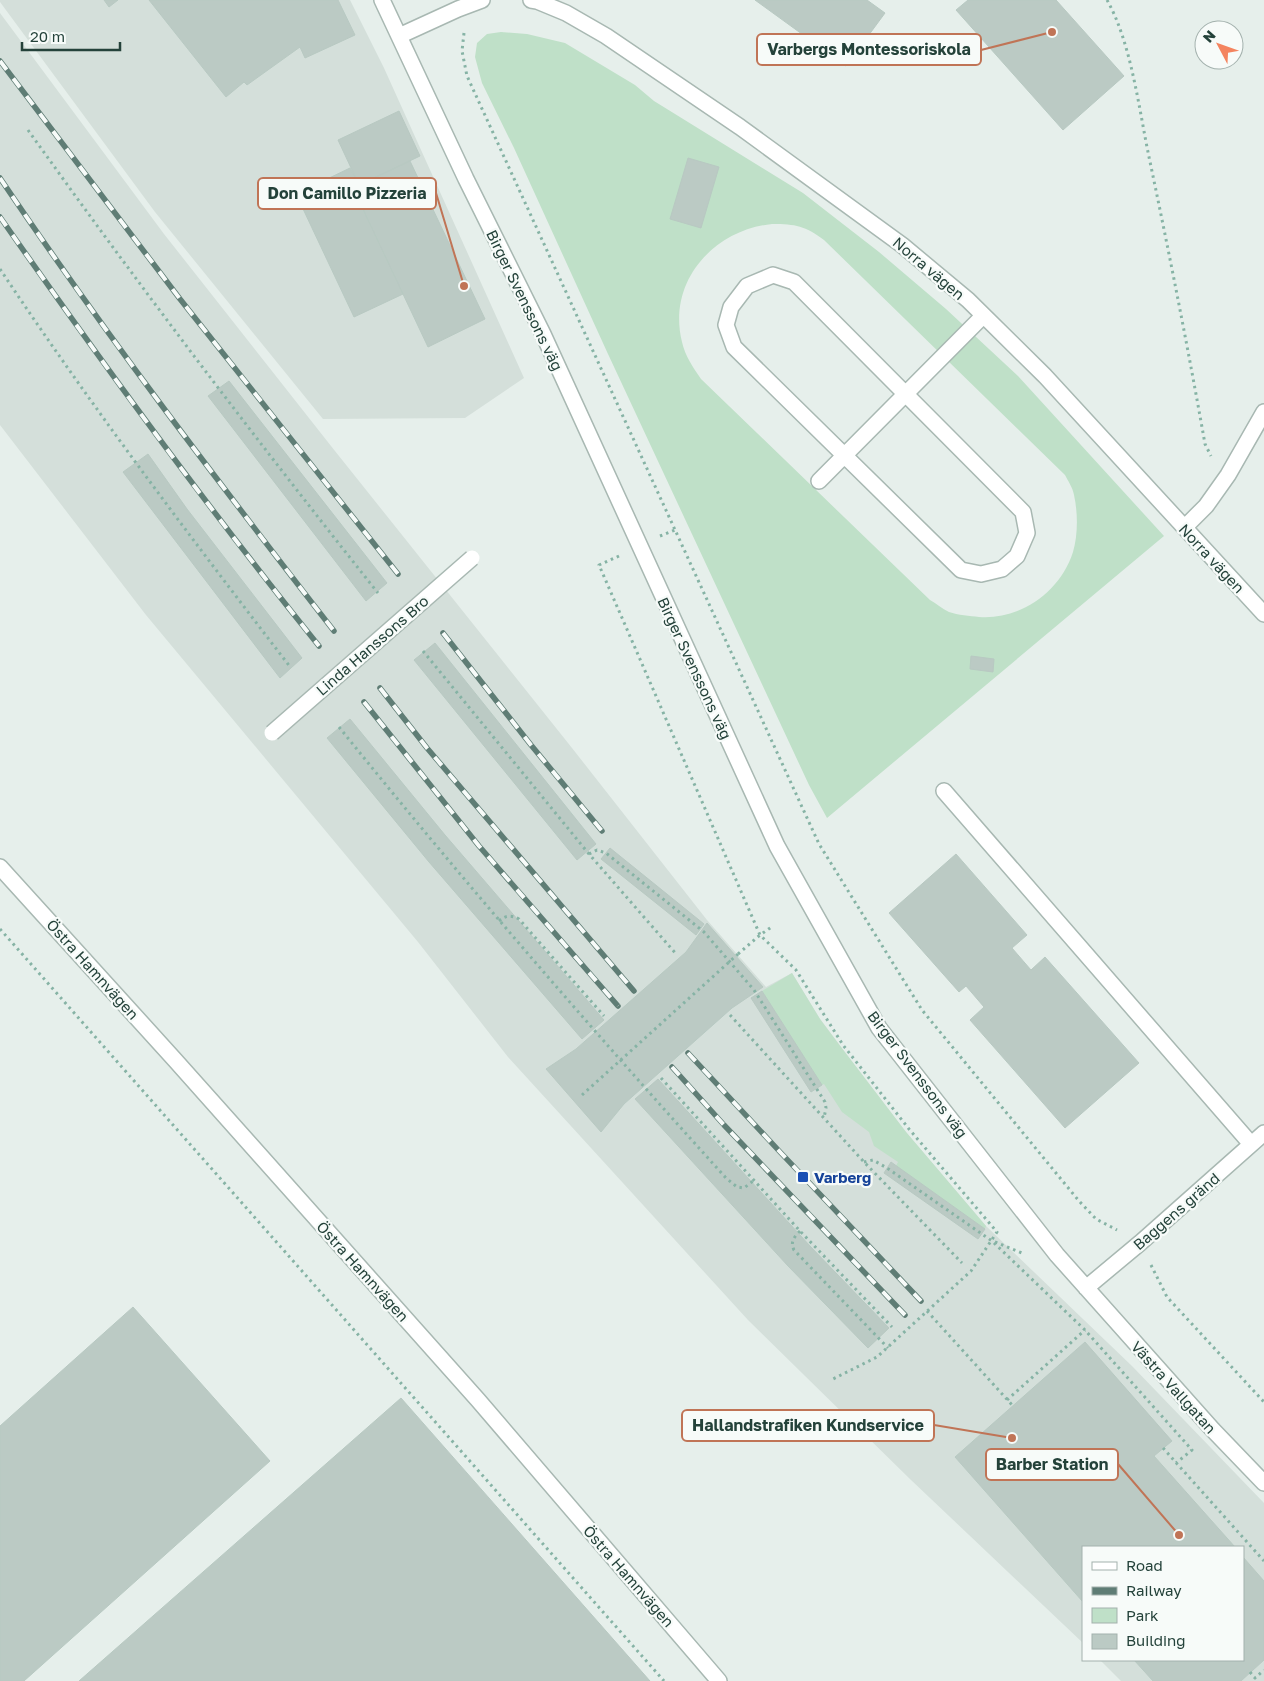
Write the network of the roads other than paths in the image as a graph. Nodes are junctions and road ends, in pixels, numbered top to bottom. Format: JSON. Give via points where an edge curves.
{"nodes":[{"id":1,"x":382,"y":0,"type":"edge"},
{"id":2,"x":482,"y":0,"type":"edge"},
{"id":3,"x":535,"y":0,"type":"edge"},
{"id":4,"x":398,"y":36,"type":"junction"},
{"id":5,"x":983,"y":316,"type":"junction"},
{"id":6,"x":906,"y":394,"type":"junction"},
{"id":7,"x":1264,"y":412,"type":"edge"},
{"id":8,"x":844,"y":456,"type":"junction"},
{"id":9,"x":819,"y":481,"type":"dead end"},
{"id":10,"x":1185,"y":527,"type":"junction"},
{"id":11,"x":472,"y":558,"type":"dead end"},
{"id":12,"x":1264,"y":614,"type":"edge"},
{"id":13,"x":272,"y":733,"type":"dead end"},
{"id":14,"x":944,"y":791,"type":"dead end"},
{"id":15,"x":0,"y":867,"type":"edge"},
{"id":16,"x":1264,"y":1133,"type":"edge"},
{"id":17,"x":1251,"y":1144,"type":"junction"},
{"id":18,"x":1086,"y":1288,"type":"junction"},
{"id":19,"x":1264,"y":1483,"type":"edge"},
{"id":20,"x":719,"y":1681,"type":"edge"}],
"edges":[{"from":1,"to":4,"type":"street","name":"Birger Svenssons väg"},
{"from":2,"to":4,"type":"street"},
{"from":3,"to":5,"type":"street","name":"Norra vägen","via":[[606,36],[740,127],[902,245]]},
{"from":4,"to":18,"type":"street","name":"Birger Svenssons väg","via":[[543,334],[776,846],[879,1028]]},
{"from":5,"to":6,"type":"street"},
{"from":5,"to":10,"type":"street","name":"Norra vägen","via":[[1045,376]]},
{"from":6,"to":8,"type":"street"},
{"from":6,"to":8,"type":"street","via":[[794,282],[773,275],[747,286],[732,307],[726,325],[734,347]]},
{"from":6,"to":8,"type":"street","via":[[1023,512],[1027,533],[1017,556],[1002,569],[981,574],[961,570]]},
{"from":7,"to":10,"type":"street","via":[[1228,475],[1206,506]]},
{"from":8,"to":9,"type":"street"},
{"from":10,"to":12,"type":"street","name":"Norra vägen"},
{"from":11,"to":13,"type":"street","name":"Linda Hanssons Bro","bridge":true},
{"from":14,"to":17,"type":"street"},
{"from":15,"to":20,"type":"street","name":"Östra Hamnvägen","via":[[478,1400]]},
{"from":16,"to":17,"type":"street","name":"Baggens gränd"},
{"from":17,"to":18,"type":"street","name":"Baggens gränd"},
{"from":18,"to":19,"type":"street","name":"Västra Vallgatan"}]}
